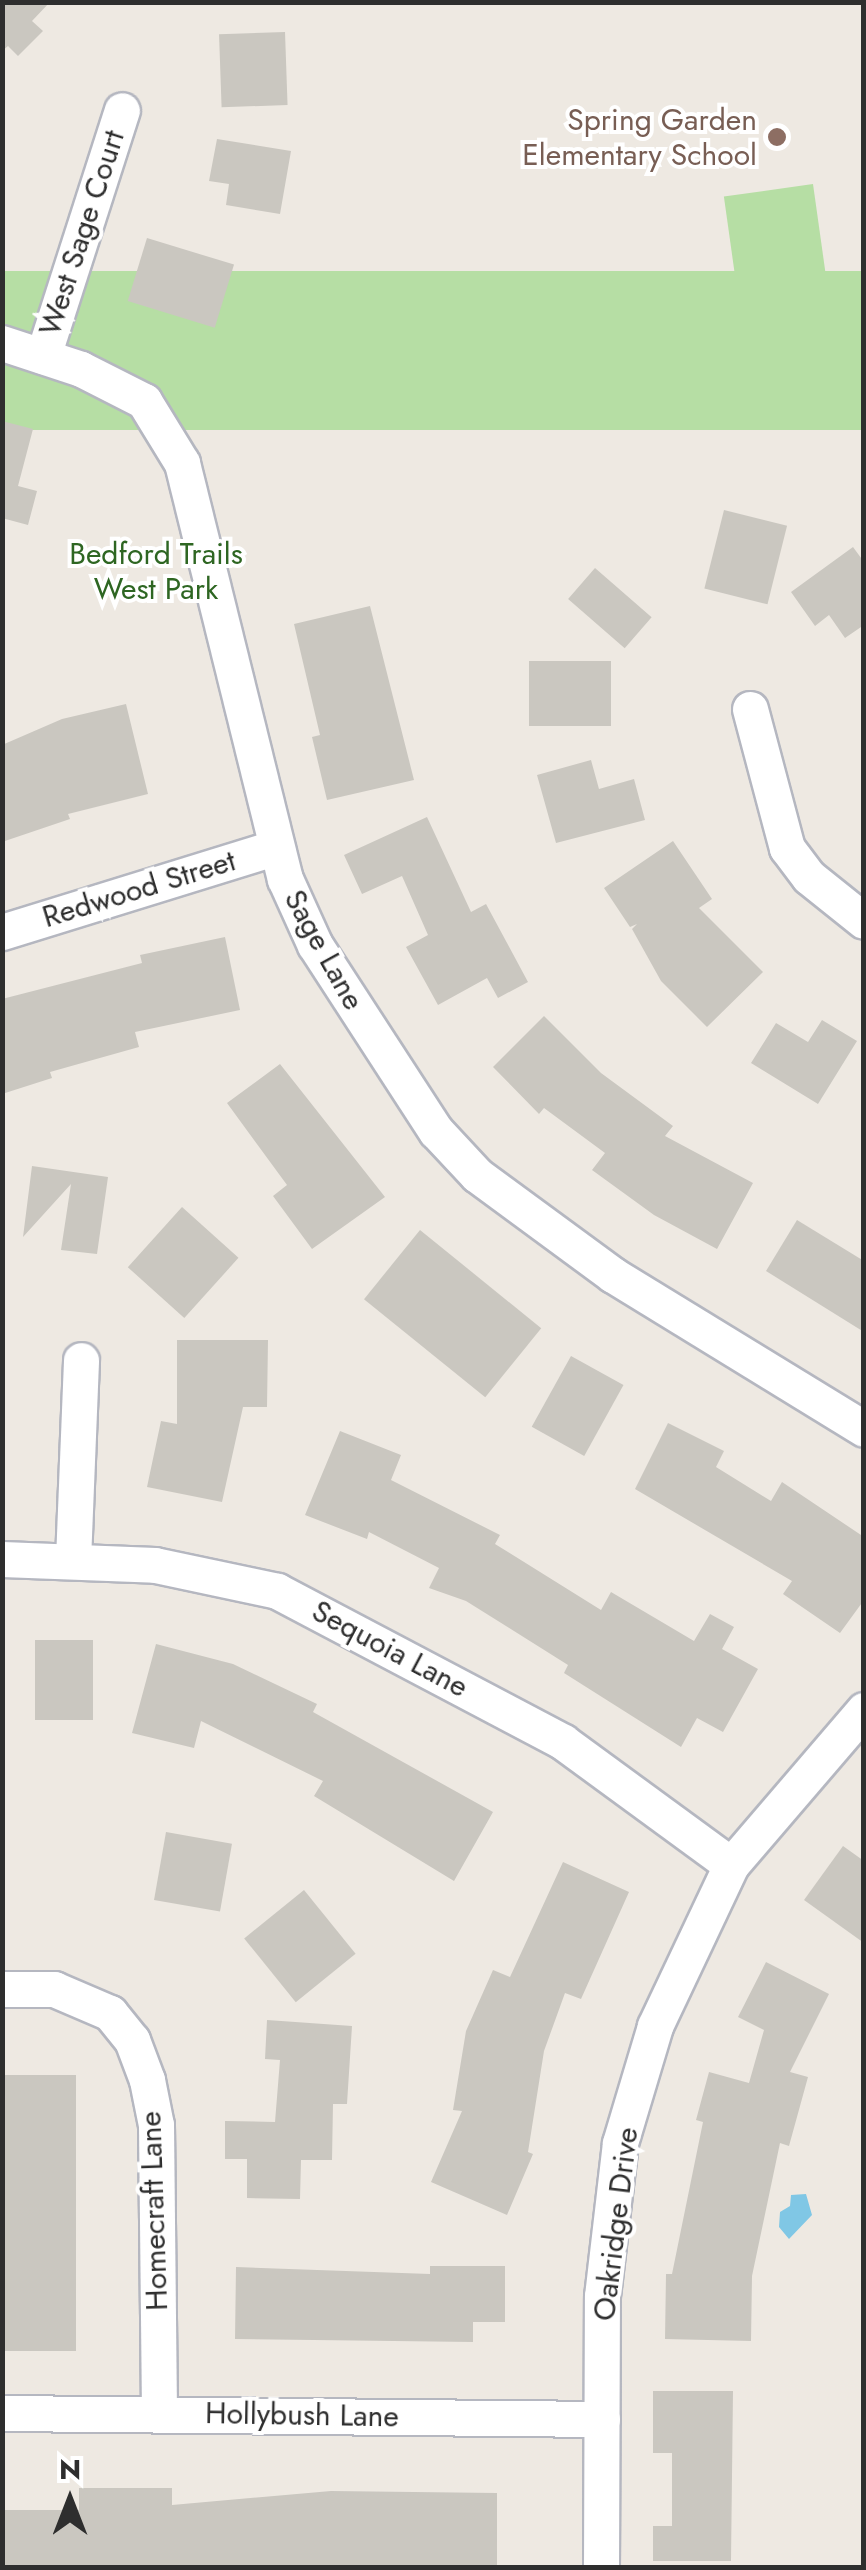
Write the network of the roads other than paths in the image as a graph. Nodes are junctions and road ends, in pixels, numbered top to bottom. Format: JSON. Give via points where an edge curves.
{"nodes":[{"id":1,"x":122,"y":110,"type":"dead end"},
{"id":2,"x":2,"y":343,"type":"edge"},
{"id":3,"x":43,"y":356,"type":"junction"},
{"id":4,"x":750,"y":709,"type":"dead end"},
{"id":5,"x":276,"y":847,"type":"junction"},
{"id":6,"x":864,"y":921,"type":"edge"},
{"id":7,"x":2,"y":932,"type":"edge"},
{"id":8,"x":80,"y":1360,"type":"dead end"},
{"id":9,"x":864,"y":1429,"type":"edge"},
{"id":10,"x":2,"y":1559,"type":"edge"},
{"id":11,"x":73,"y":1560,"type":"junction"},
{"id":12,"x":864,"y":1710,"type":"edge"},
{"id":13,"x":730,"y":1864,"type":"junction"},
{"id":14,"x":2,"y":1989,"type":"edge"},
{"id":15,"x":2,"y":2413,"type":"edge"},
{"id":16,"x":159,"y":2414,"type":"junction"},
{"id":17,"x":602,"y":2419,"type":"junction"},
{"id":18,"x":601,"y":2568,"type":"edge"}],
"edges":[{"from":1,"to":3,"type":"street","name":"West Sage Court"},
{"from":2,"to":3,"type":"street","name":"Sage Lane"},
{"from":3,"to":5,"type":"street","name":"Sage Lane","via":[[144,401],[182,463]]},
{"from":4,"to":6,"type":"street","via":[[787,848],[809,877]]},
{"from":5,"to":7,"type":"street","name":"Redwood Street"},
{"from":5,"to":9,"type":"street","name":"Sage Lane","via":[[324,960],[401,1082],[477,1174],[613,1275]]},
{"from":8,"to":11,"type":"street"},
{"from":10,"to":11,"type":"street","name":"Sequoia Lane"},
{"from":11,"to":13,"type":"street","name":"Sequoia Lane","via":[[228,1576],[348,1624],[563,1742]]},
{"from":12,"to":13,"type":"street","name":"Oakridge Drive"},
{"from":13,"to":17,"type":"street","name":"Oakridge Drive","via":[[655,2026],[620,2143],[602,2296]]},
{"from":14,"to":16,"type":"street","name":"Homecraft Lane","via":[[54,1990],[110,2013],[132,2040],[147,2080],[156,2125]]},
{"from":15,"to":16,"type":"street","name":"Hollybush Lane"},
{"from":16,"to":17,"type":"street","name":"Hollybush Lane"},
{"from":17,"to":18,"type":"street","name":"Oakridge Drive"}]}
